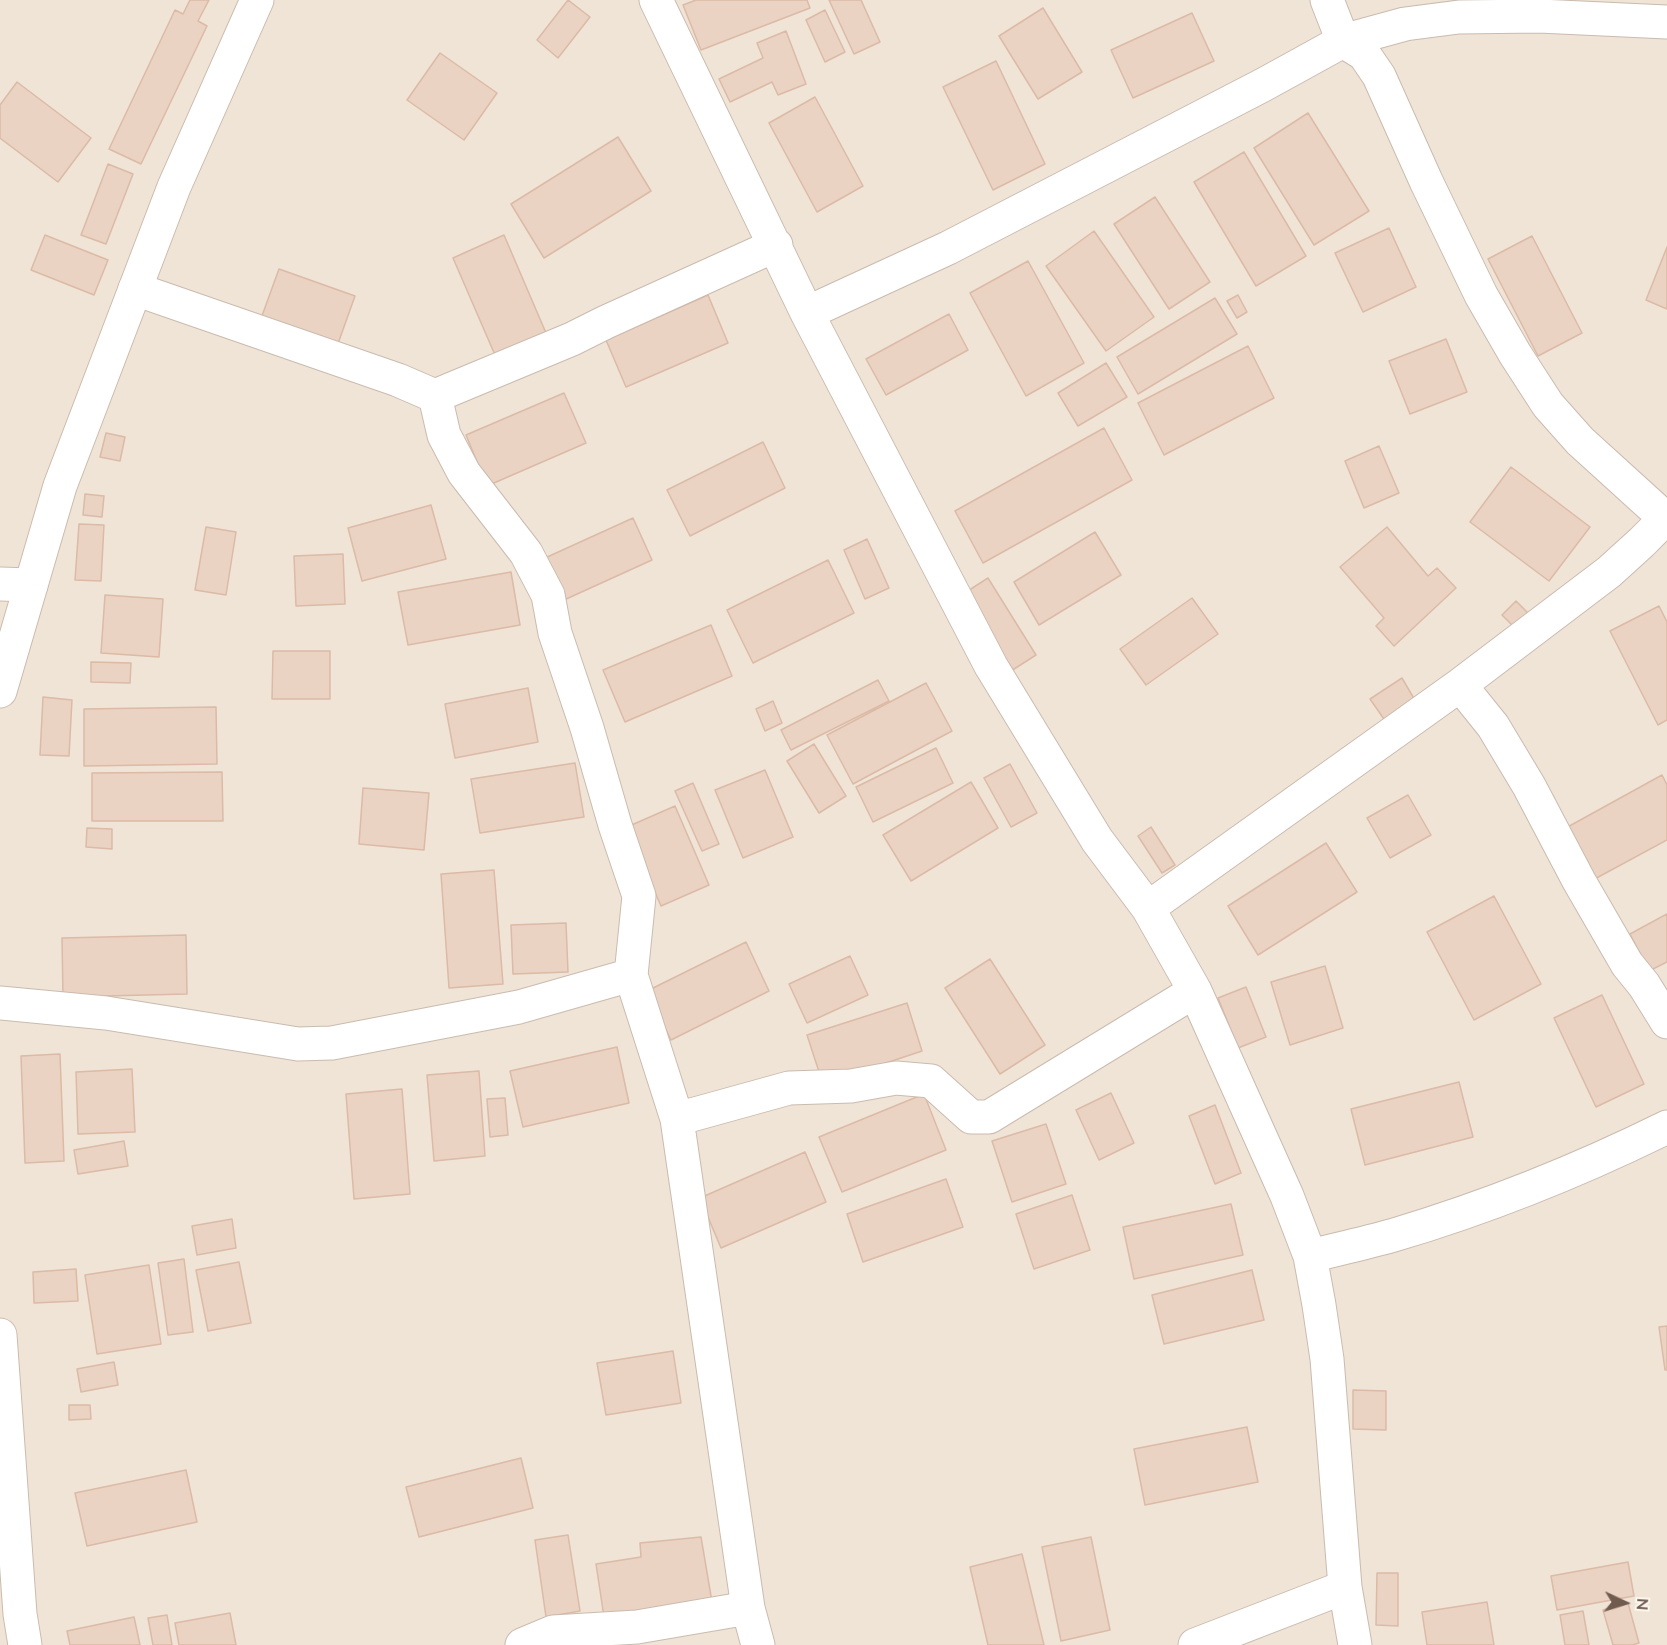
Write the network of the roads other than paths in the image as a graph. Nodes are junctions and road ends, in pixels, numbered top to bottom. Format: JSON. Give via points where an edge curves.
{"nodes":[{"id":1,"x":257,"y":0,"type":"edge"},
{"id":2,"x":656,"y":0,"type":"edge"},
{"id":3,"x":1327,"y":0,"type":"edge"},
{"id":4,"x":1667,"y":22,"type":"edge"},
{"id":5,"x":1343,"y":41,"type":"junction"},
{"id":6,"x":776,"y":245,"type":"junction"},
{"id":7,"x":135,"y":289,"type":"junction"},
{"id":8,"x":807,"y":314,"type":"junction"},
{"id":9,"x":435,"y":396,"type":"junction"},
{"id":10,"x":1667,"y":518,"type":"edge"},
{"id":11,"x":16,"y":584,"type":"edge"},
{"id":12,"x":1460,"y":685,"type":"junction"},
{"id":13,"x":0,"y":693,"type":"edge"},
{"id":14,"x":1148,"y":908,"type":"junction"},
{"id":15,"x":630,"y":975,"type":"junction"},
{"id":16,"x":1195,"y":991,"type":"junction"},
{"id":17,"x":0,"y":1003,"type":"edge"},
{"id":18,"x":1667,"y":1022,"type":"edge"},
{"id":19,"x":677,"y":1119,"type":"junction"},
{"id":20,"x":1667,"y":1127,"type":"edge"},
{"id":21,"x":1310,"y":1256,"type":"junction"},
{"id":22,"x":0,"y":1335,"type":"edge"},
{"id":23,"x":1345,"y":1587,"type":"junction"},
{"id":24,"x":748,"y":1608,"type":"junction"},
{"id":25,"x":25,"y":1645,"type":"edge"},
{"id":26,"x":522,"y":1645,"type":"edge"},
{"id":27,"x":758,"y":1645,"type":"edge"},
{"id":28,"x":1195,"y":1645,"type":"edge"},
{"id":29,"x":1355,"y":1645,"type":"edge"}],
"edges":[{"from":1,"to":7,"type":"street","via":[[174,187]]},
{"from":2,"to":6,"type":"street"},
{"from":3,"to":5,"type":"street"},
{"from":4,"to":5,"type":"street","via":[[1459,17],[1406,24]]},
{"from":5,"to":8,"type":"street","via":[[958,243]]},
{"from":5,"to":10,"type":"street","via":[[1364,54],[1378,75],[1481,295],[1548,405],[1580,441]]},
{"from":6,"to":8,"type":"street"},
{"from":6,"to":9,"type":"street","via":[[572,339]]},
{"from":7,"to":9,"type":"street"},
{"from":7,"to":11,"type":"street","via":[[60,486]]},
{"from":8,"to":14,"type":"street","via":[[991,666],[1097,840]]},
{"from":9,"to":15,"type":"street","via":[[444,435],[464,473],[526,553],[548,595],[555,633],[639,896]]},
{"from":10,"to":12,"type":"street","via":[[1609,572]]},
{"from":11,"to":13,"type":"street"},
{"from":12,"to":14,"type":"street"},
{"from":12,"to":18,"type":"street","via":[[1493,726],[1584,890]]},
{"from":14,"to":16,"type":"street"},
{"from":15,"to":17,"type":"street","via":[[519,1006],[332,1043],[298,1044],[106,1013]]},
{"from":15,"to":19,"type":"street"},
{"from":16,"to":19,"type":"street","via":[[989,1117],[971,1117],[932,1081],[896,1078],[851,1086],[789,1088]]},
{"from":16,"to":21,"type":"street"},
{"from":19,"to":24,"type":"street"},
{"from":20,"to":21,"type":"street","via":[[1486,1204],[1394,1235]]},
{"from":21,"to":23,"type":"street","via":[[1327,1359]]},
{"from":22,"to":25,"type":"street"},
{"from":23,"to":28,"type":"street"},
{"from":23,"to":29,"type":"street"},
{"from":24,"to":26,"type":"street","via":[[637,1627],[553,1632]]},
{"from":24,"to":27,"type":"street"}]}
